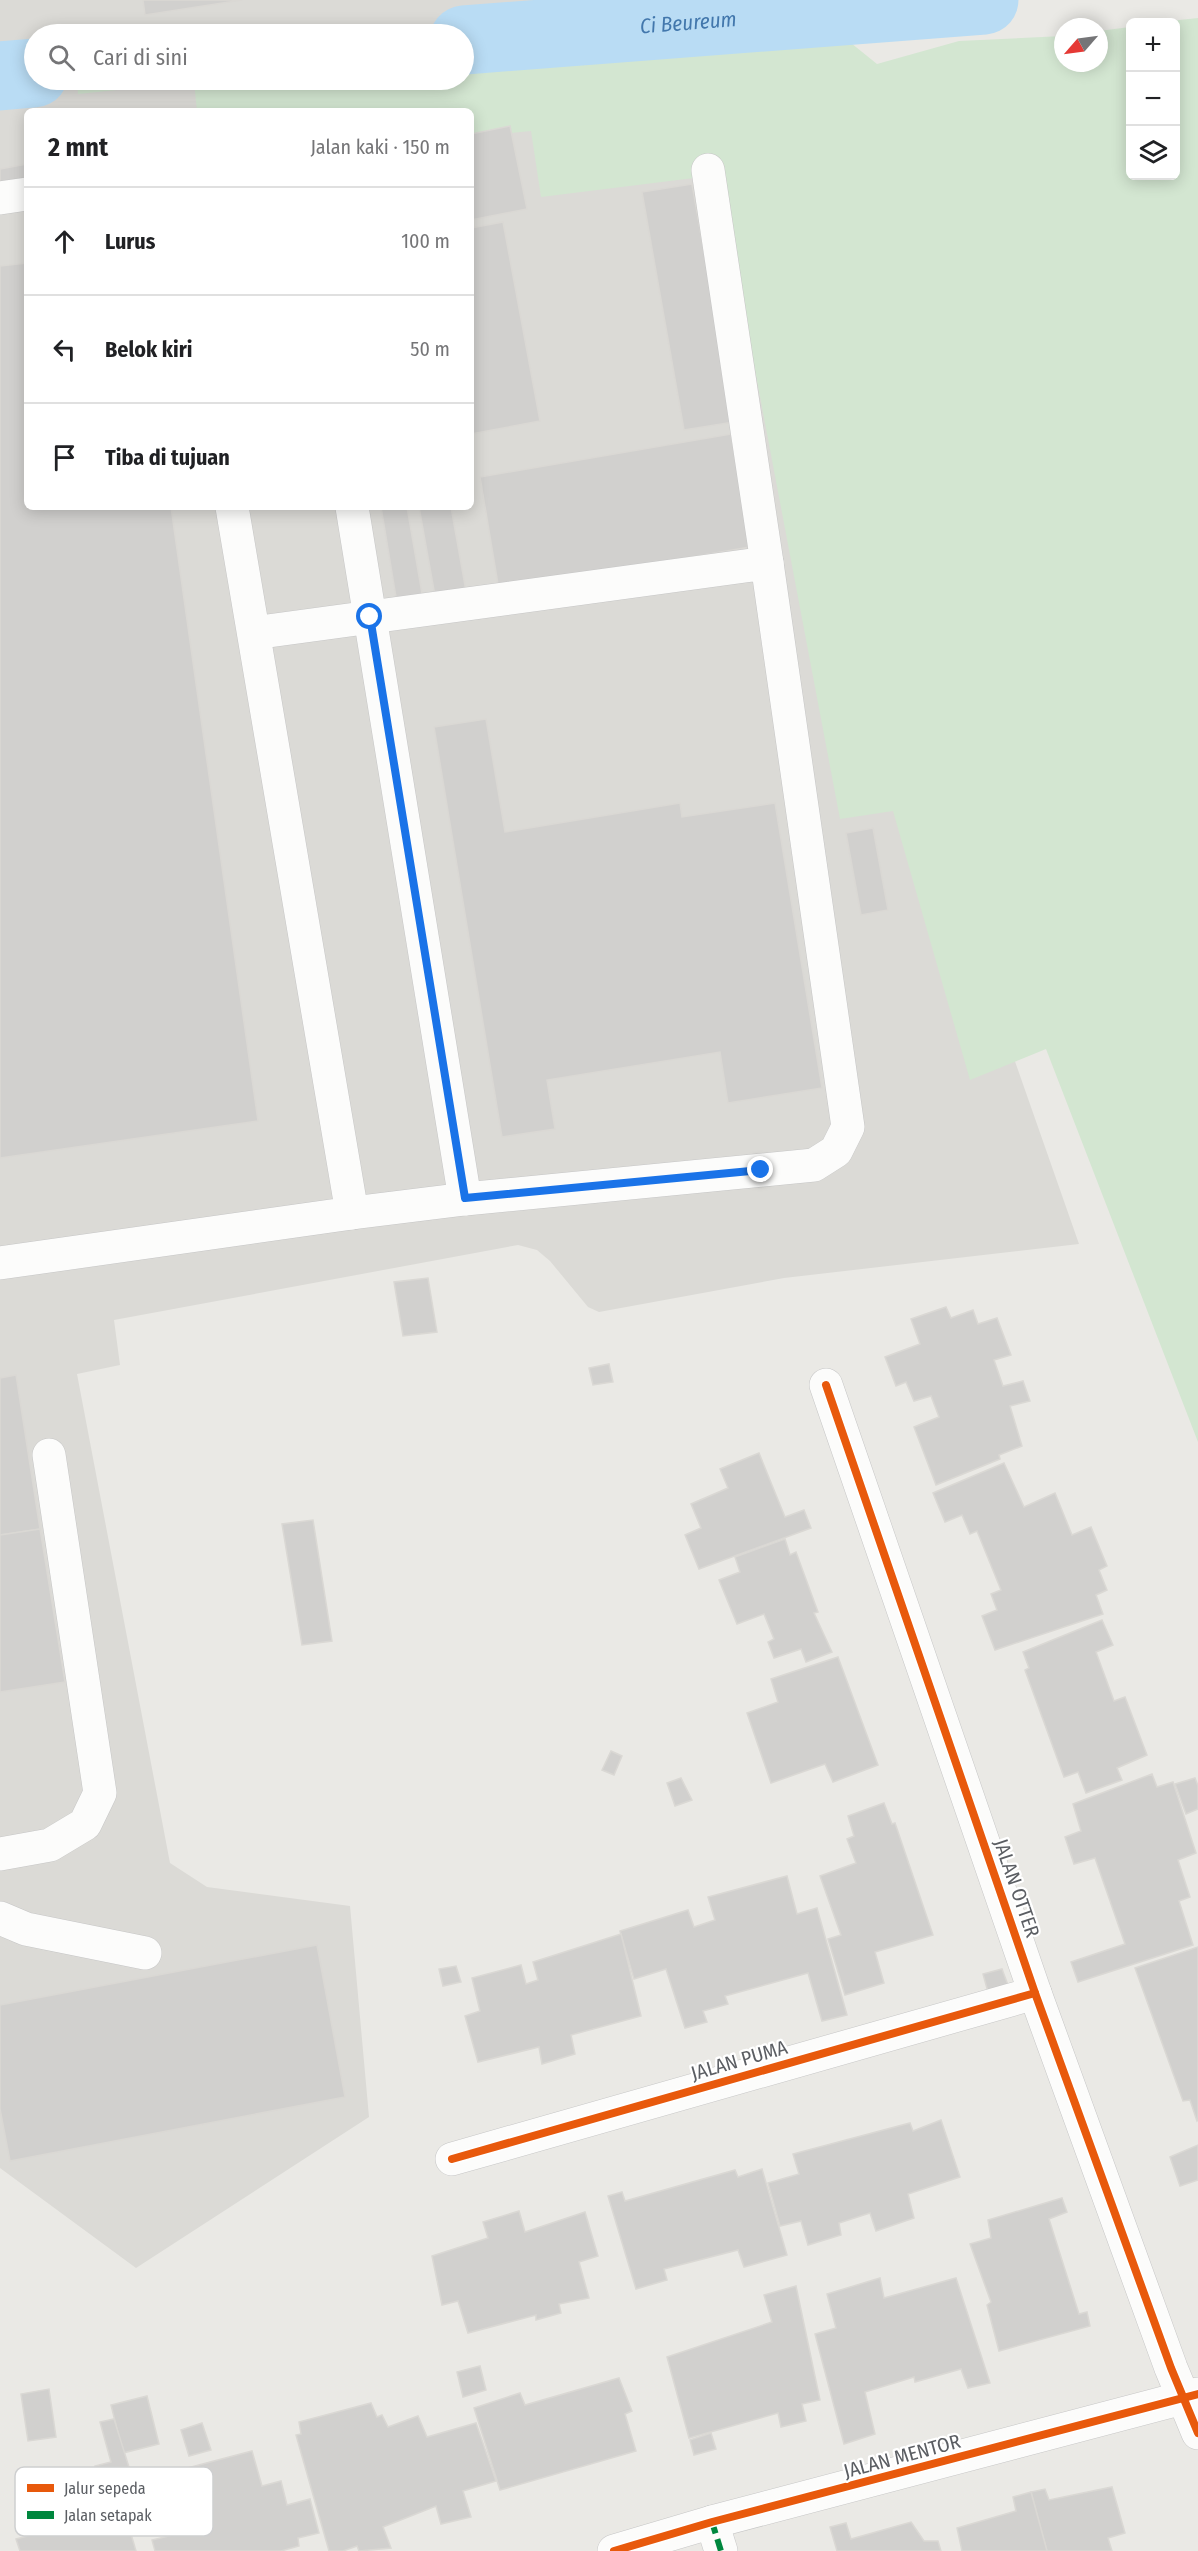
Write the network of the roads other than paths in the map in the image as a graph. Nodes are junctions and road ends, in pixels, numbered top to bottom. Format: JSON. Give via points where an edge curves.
{"nodes":[{"id":1,"x":708,"y":170,"type":"dead end"},
{"id":2,"x":24,"y":194,"type":"edge"},
{"id":3,"x":0,"y":198,"type":"edge"},
{"id":4,"x":233,"y":510,"type":"edge"},
{"id":5,"x":352,"y":510,"type":"edge"},
{"id":6,"x":767,"y":563,"type":"junction"},
{"id":7,"x":370,"y":617,"type":"junction"},
{"id":8,"x":254,"y":633,"type":"junction"},
{"id":9,"x":465,"y":1198,"type":"junction"},
{"id":10,"x":352,"y":1213,"type":"junction"},
{"id":11,"x":0,"y":1263,"type":"edge"},
{"id":12,"x":826,"y":1385,"type":"dead end"},
{"id":13,"x":49,"y":1455,"type":"dead end"},
{"id":14,"x":0,"y":1854,"type":"edge"},
{"id":15,"x":0,"y":1918,"type":"edge"},
{"id":16,"x":145,"y":1953,"type":"dead end"},
{"id":17,"x":1035,"y":1993,"type":"junction"},
{"id":18,"x":452,"y":2159,"type":"dead end"},
{"id":19,"x":1190,"y":2397,"type":"edge"},
{"id":20,"x":1198,"y":2433,"type":"edge"},
{"id":21,"x":717,"y":2537,"type":"edge"},
{"id":22,"x":614,"y":2551,"type":"edge"}],
"edges":[{"from":1,"to":6,"type":"street"},
{"from":2,"to":3,"type":"street"},
{"from":4,"to":8,"type":"street"},
{"from":5,"to":7,"type":"street"},
{"from":6,"to":7,"type":"street"},
{"from":6,"to":9,"type":"street","via":[[848,1127],[836,1151],[814,1164]]},
{"from":7,"to":8,"type":"street"},
{"from":7,"to":9,"type":"street"},
{"from":8,"to":10,"type":"street"},
{"from":9,"to":10,"type":"street"},
{"from":10,"to":11,"type":"street"},
{"from":12,"to":17,"type":"street","name":"JALAN OTTER"},
{"from":13,"to":14,"type":"street","via":[[100,1793],[85,1824],[50,1845]]},
{"from":15,"to":16,"type":"street","via":[[26,1929]]},
{"from":17,"to":18,"type":"street","name":"JALAN PUMA"},
{"from":17,"to":19,"type":"street","name":"JALAN OTTER"},
{"from":19,"to":20,"type":"street","name":"JALAN OTTER"},
{"from":19,"to":21,"type":"street","name":"JALAN MENTOR"},
{"from":21,"to":22,"type":"street","name":"JALAN MENTOR"}]}
